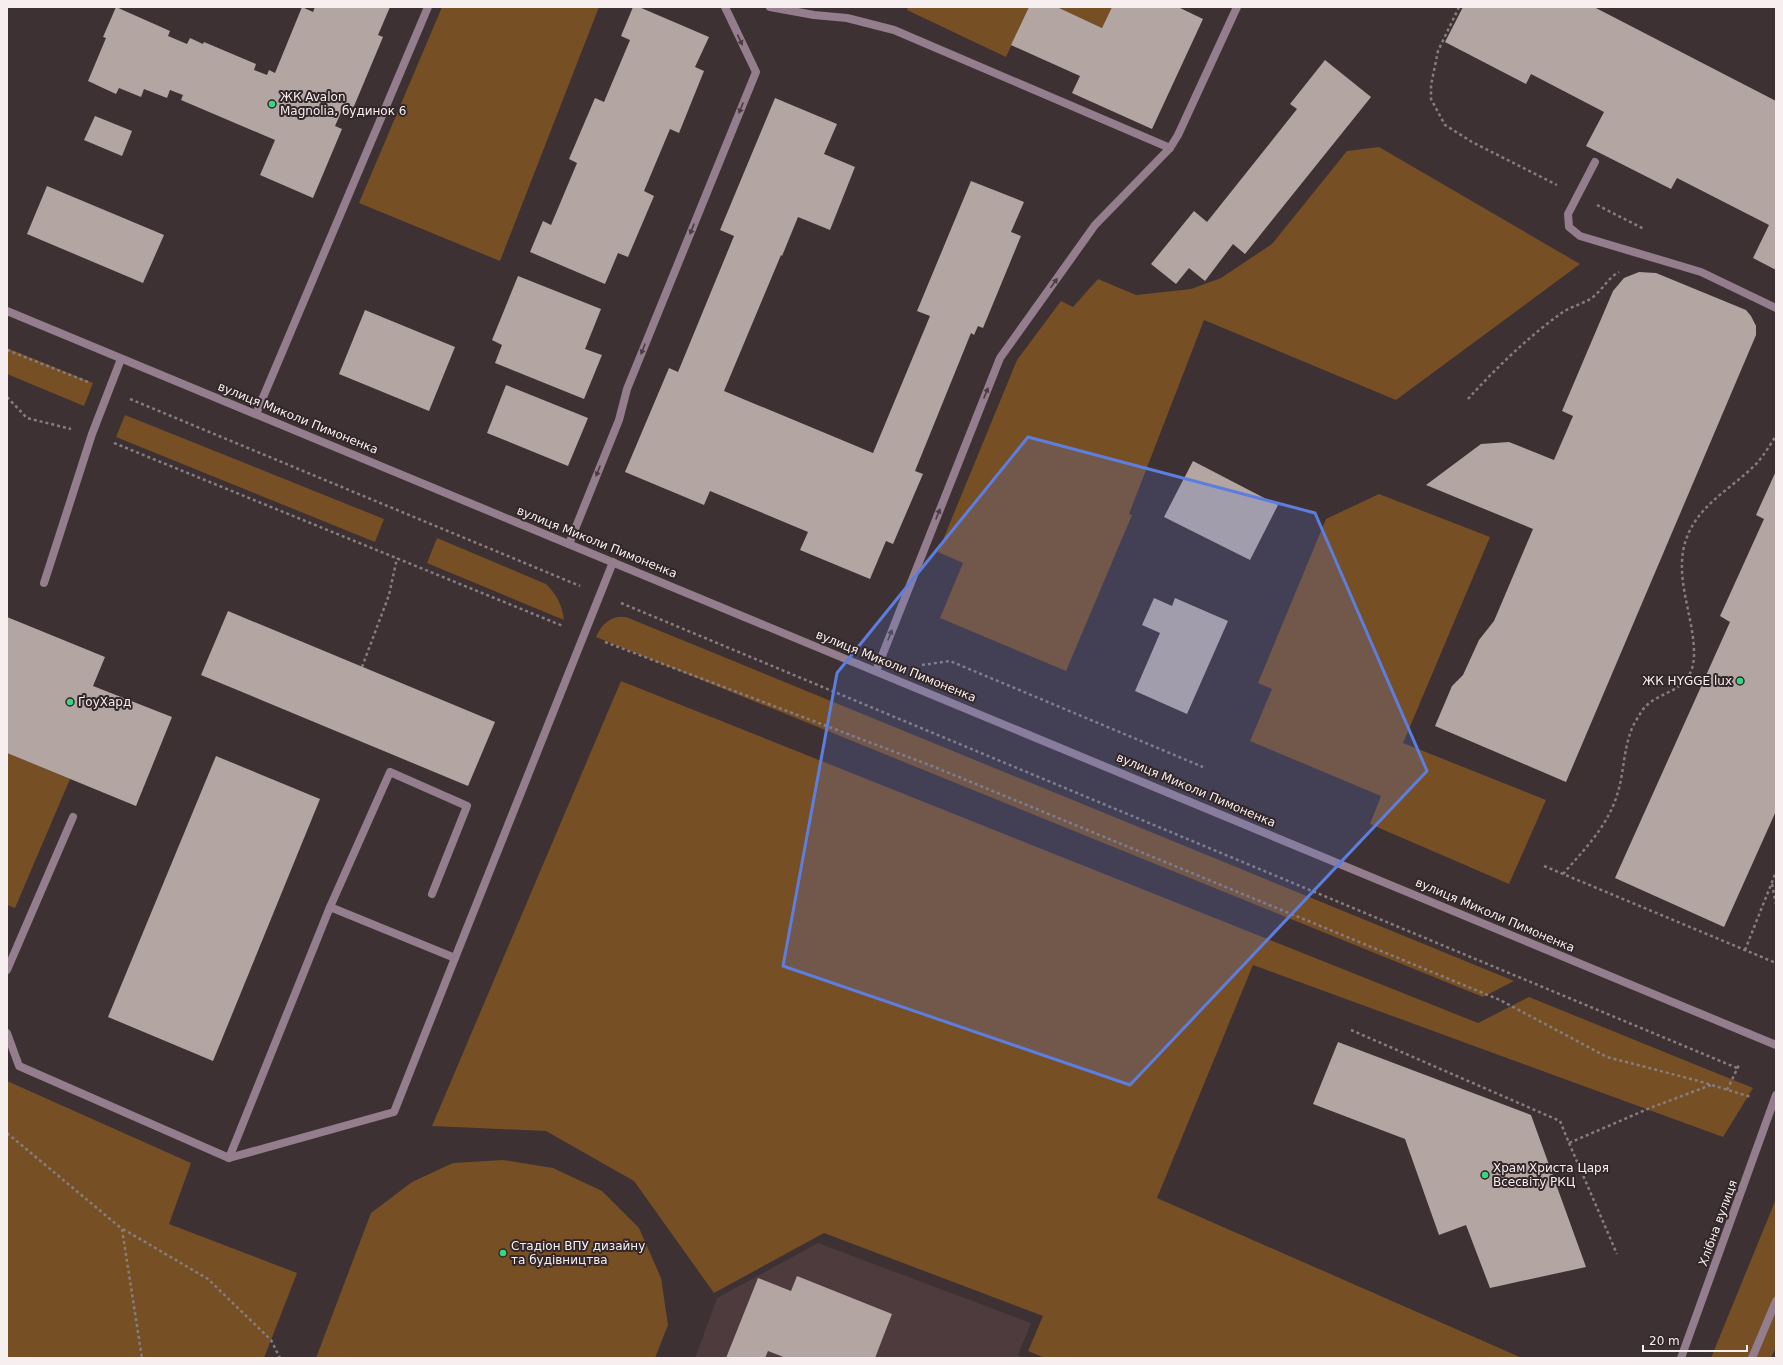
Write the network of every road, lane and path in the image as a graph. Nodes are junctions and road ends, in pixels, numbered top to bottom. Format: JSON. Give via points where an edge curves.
{"nodes":[{"id":1,"x":428,"y":7,"type":"edge"},
{"id":2,"x":725,"y":7,"type":"edge"},
{"id":3,"x":770,"y":7,"type":"edge"},
{"id":4,"x":1237,"y":7,"type":"edge"},
{"id":5,"x":1170,"y":148,"type":"junction"},
{"id":6,"x":1594,"y":162,"type":"dead end"},
{"id":7,"x":1625,"y":268,"type":"dead end"},
{"id":8,"x":1776,"y":308,"type":"edge"},
{"id":9,"x":7,"y":311,"type":"edge"},
{"id":10,"x":7,"y":350,"type":"edge"},
{"id":11,"x":122,"y":359,"type":"junction"},
{"id":12,"x":109,"y":391,"type":"junction"},
{"id":13,"x":7,"y":397,"type":"edge"},
{"id":14,"x":1468,"y":399,"type":"dead end"},
{"id":15,"x":256,"y":414,"type":"junction"},
{"id":16,"x":92,"y":434,"type":"junction"},
{"id":17,"x":1776,"y":436,"type":"edge"},
{"id":18,"x":569,"y":544,"type":"junction"},
{"id":19,"x":397,"y":558,"type":"junction"},
{"id":20,"x":613,"y":562,"type":"junction"},
{"id":21,"x":44,"y":583,"type":"dead end"},
{"id":22,"x":582,"y":587,"type":"dead end"},
{"id":23,"x":618,"y":601,"type":"dead end"},
{"id":24,"x":584,"y":635,"type":"junction"},
{"id":25,"x":920,"y":665,"type":"dead end"},
{"id":26,"x":362,"y":667,"type":"dead end"},
{"id":27,"x":876,"y":671,"type":"junction"},
{"id":28,"x":1203,"y":767,"type":"dead end"},
{"id":29,"x":73,"y":817,"type":"dead end"},
{"id":30,"x":1544,"y":866,"type":"dead end"},
{"id":31,"x":1776,"y":872,"type":"edge"},
{"id":32,"x":1562,"y":874,"type":"junction"},
{"id":33,"x":1772,"y":883,"type":"junction"},
{"id":34,"x":432,"y":894,"type":"dead end"},
{"id":35,"x":1776,"y":904,"type":"edge"},
{"id":36,"x":330,"y":907,"type":"junction"},
{"id":37,"x":1745,"y":950,"type":"junction"},
{"id":38,"x":455,"y":958,"type":"junction"},
{"id":39,"x":1776,"y":963,"type":"edge"},
{"id":40,"x":7,"y":970,"type":"edge"},
{"id":41,"x":1351,"y":1030,"type":"dead end"},
{"id":42,"x":7,"y":1033,"type":"edge"},
{"id":43,"x":1776,"y":1044,"type":"edge"},
{"id":44,"x":1739,"y":1064,"type":"dead end"},
{"id":45,"x":1738,"y":1068,"type":"junction"},
{"id":46,"x":1712,"y":1085,"type":"junction"},
{"id":47,"x":1727,"y":1090,"type":"junction"},
{"id":48,"x":1776,"y":1095,"type":"edge"},
{"id":49,"x":1753,"y":1098,"type":"dead end"},
{"id":50,"x":7,"y":1133,"type":"edge"},
{"id":51,"x":1569,"y":1143,"type":"junction"},
{"id":52,"x":230,"y":1158,"type":"junction"},
{"id":53,"x":122,"y":1229,"type":"junction"},
{"id":54,"x":1617,"y":1254,"type":"dead end"},
{"id":55,"x":1776,"y":1301,"type":"edge"},
{"id":56,"x":142,"y":1358,"type":"edge"},
{"id":57,"x":280,"y":1358,"type":"edge"},
{"id":58,"x":1681,"y":1358,"type":"edge"},
{"id":59,"x":1752,"y":1358,"type":"edge"}],
"edges":[{"from":1,"to":15,"type":"street"},
{"from":2,"to":18,"type":"street","one_way":true,"via":[[756,72],[630,382],[619,420]]},
{"from":3,"to":5,"type":"street","via":[[847,18],[894,30]]},
{"from":4,"to":5,"type":"street"},
{"from":27,"to":5,"type":"street","one_way":true,"via":[[1000,358],[1095,225]]},
{"from":6,"to":8,"type":"street","via":[[1568,214],[1569,227],[1580,236],[1701,272]]},
{"from":7,"to":14,"type":"path","via":[[1611,276],[1593,297],[1564,311],[1549,323],[1491,374]]},
{"from":9,"to":11,"type":"street","name":"вулиця Миколи Пимоненка"},
{"from":10,"to":12,"type":"path"},
{"from":11,"to":12,"type":"street"},
{"from":11,"to":15,"type":"street","name":"вулиця Миколи Пимоненка"},
{"from":12,"to":16,"type":"street"},
{"from":12,"to":22,"type":"path"},
{"from":13,"to":16,"type":"path","via":[[27,418]]},
{"from":15,"to":18,"type":"street","name":"вулиця Миколи Пимоненка"},
{"from":16,"to":19,"type":"path"},
{"from":16,"to":21,"type":"street"},
{"from":17,"to":32,"type":"path","via":[[1757,463],[1700,513],[1687,537],[1682,554],[1694,656],[1690,674],[1679,687],[1644,708],[1631,730],[1622,780],[1611,810],[1594,838]]},
{"from":18,"to":20,"type":"street","name":"вулиця Миколи Пимоненка"},
{"from":19,"to":24,"type":"path"},
{"from":19,"to":26,"type":"path","via":[[389,595]]},
{"from":20,"to":24,"type":"street"},
{"from":20,"to":27,"type":"street","name":"вулиця Миколи Пимоненка"},
{"from":23,"to":45,"type":"path"},
{"from":24,"to":38,"type":"street"},
{"from":24,"to":46,"type":"path","via":[[932,766],[1500,1000],[1607,1057]]},
{"from":25,"to":28,"type":"path","via":[[950,661]]},
{"from":27,"to":43,"type":"street","name":"вулиця Миколи Пимоненка"},
{"from":29,"to":40,"type":"street"},
{"from":30,"to":32,"type":"path"},
{"from":31,"to":33,"type":"path"},
{"from":32,"to":37,"type":"path"},
{"from":33,"to":35,"type":"path"},
{"from":33,"to":37,"type":"path"},
{"from":34,"to":36,"type":"street","via":[[467,806],[390,772]]},
{"from":36,"to":38,"type":"street"},
{"from":36,"to":52,"type":"street"},
{"from":37,"to":39,"type":"path"},
{"from":38,"to":52,"type":"street","via":[[394,1112]]},
{"from":41,"to":51,"type":"path","via":[[1560,1121]]},
{"from":42,"to":52,"type":"street","via":[[19,1066]]},
{"from":44,"to":45,"type":"path"},
{"from":45,"to":47,"type":"path"},
{"from":46,"to":47,"type":"path"},
{"from":46,"to":51,"type":"path"},
{"from":47,"to":49,"type":"path"},
{"from":48,"to":58,"type":"street","name":"Хлібна вулиця"},
{"from":50,"to":53,"type":"path"},
{"from":51,"to":54,"type":"path"},
{"from":53,"to":56,"type":"path"},
{"from":53,"to":57,"type":"path","via":[[208,1279],[271,1340]]},
{"from":55,"to":59,"type":"street"}]}
